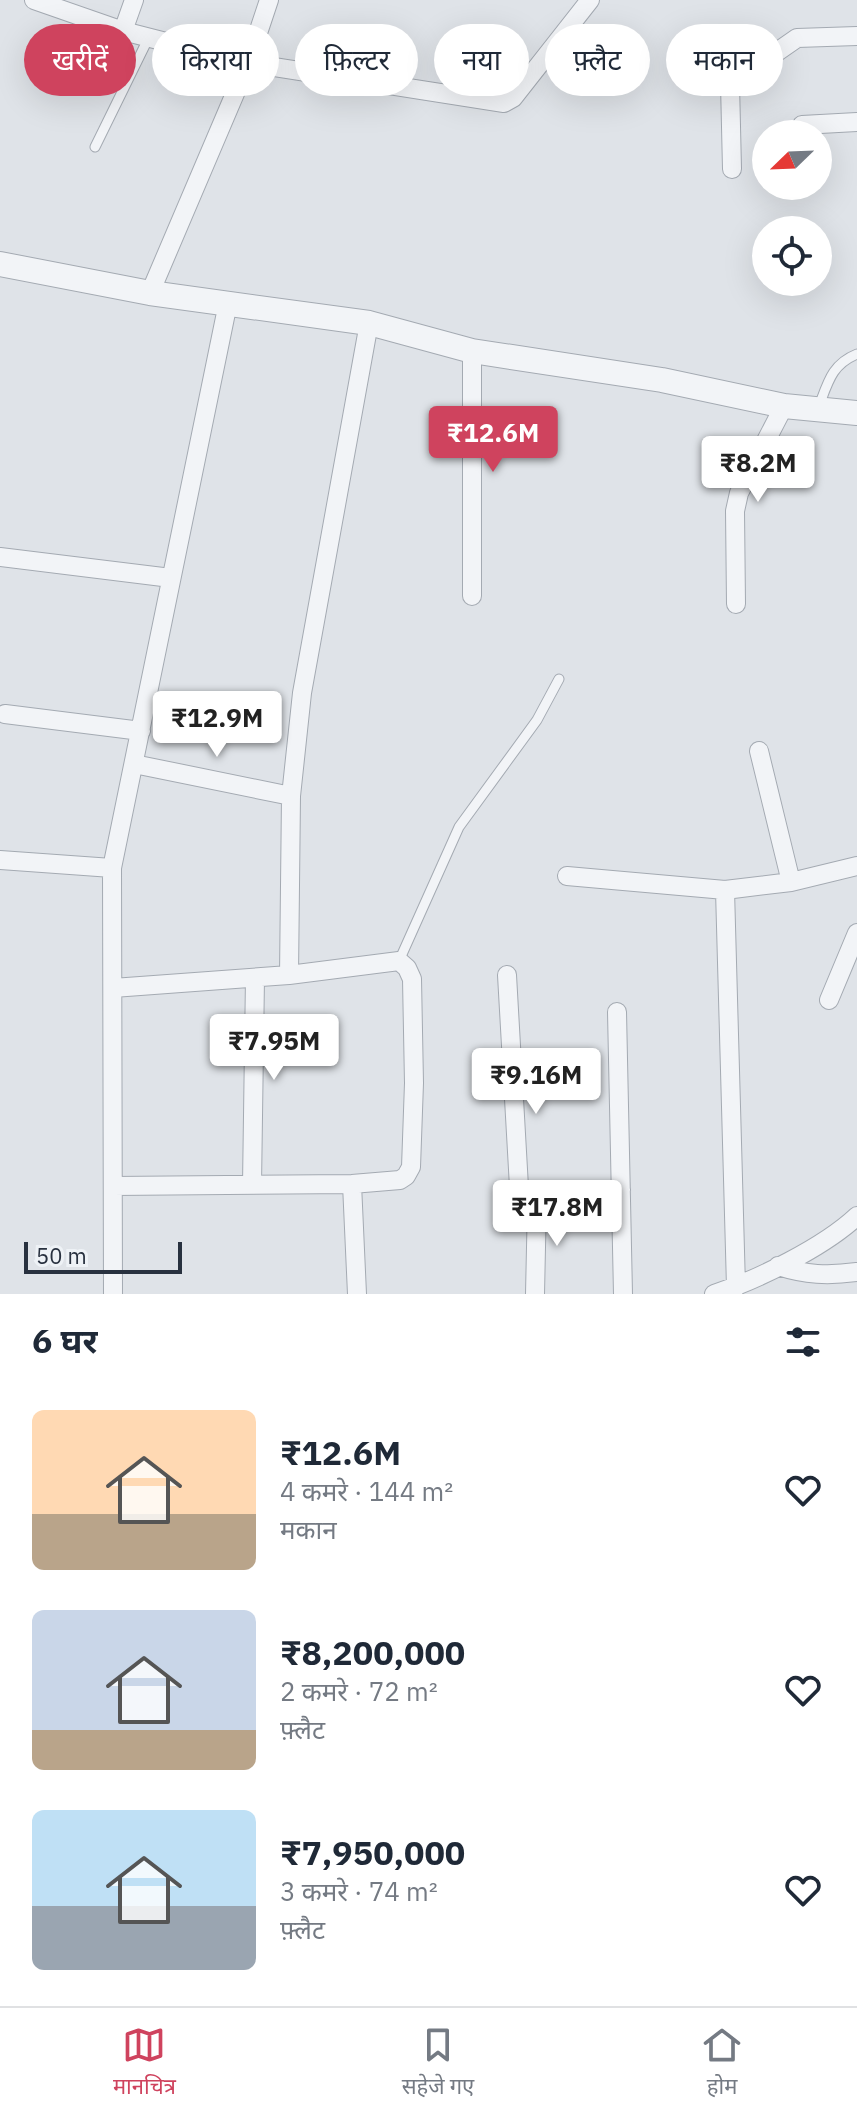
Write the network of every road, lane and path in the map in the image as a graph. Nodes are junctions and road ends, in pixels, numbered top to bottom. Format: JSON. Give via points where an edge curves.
{"nodes":[{"id":1,"x":34,"y":0,"type":"edge"},
{"id":2,"x":134,"y":0,"type":"edge"},
{"id":3,"x":269,"y":0,"type":"edge"},
{"id":4,"x":590,"y":0,"type":"edge"},
{"id":5,"x":103,"y":24,"type":"edge"},
{"id":6,"x":125,"y":24,"type":"edge"},
{"id":7,"x":261,"y":24,"type":"edge"},
{"id":8,"x":136,"y":34,"type":"edge"},
{"id":9,"x":857,"y":36,"type":"edge"},
{"id":10,"x":149,"y":37,"type":"junction"},
{"id":11,"x":152,"y":38,"type":"edge"},
{"id":12,"x":279,"y":68,"type":"edge"},
{"id":13,"x":234,"y":96,"type":"edge"},
{"id":14,"x":857,"y":122,"type":"edge"},
{"id":15,"x":832,"y":123,"type":"edge"},
{"id":16,"x":95,"y":147,"type":"dead end"},
{"id":17,"x":732,"y":169,"type":"dead end"},
{"id":18,"x":0,"y":264,"type":"edge"},
{"id":19,"x":150,"y":293,"type":"junction"},
{"id":20,"x":228,"y":303,"type":"junction"},
{"id":21,"x":369,"y":323,"type":"junction"},
{"id":22,"x":472,"y":351,"type":"junction"},
{"id":23,"x":857,"y":354,"type":"edge"},
{"id":24,"x":784,"y":406,"type":"junction"},
{"id":25,"x":818,"y":409,"type":"junction"},
{"id":26,"x":857,"y":413,"type":"edge"},
{"id":27,"x":0,"y":557,"type":"edge"},
{"id":28,"x":171,"y":578,"type":"junction"},
{"id":29,"x":472,"y":596,"type":"dead end"},
{"id":30,"x":736,"y":604,"type":"dead end"},
{"id":31,"x":559,"y":679,"type":"dead end"},
{"id":32,"x":5,"y":714,"type":"dead end"},
{"id":33,"x":141,"y":731,"type":"junction"},
{"id":34,"x":759,"y":751,"type":"dead end"},
{"id":35,"x":134,"y":764,"type":"junction"},
{"id":36,"x":291,"y":796,"type":"junction"},
{"id":37,"x":0,"y":860,"type":"edge"},
{"id":38,"x":857,"y":866,"type":"edge"},
{"id":39,"x":112,"y":868,"type":"junction"},
{"id":40,"x":567,"y":876,"type":"dead end"},
{"id":41,"x":791,"y":882,"type":"junction"},
{"id":42,"x":725,"y":890,"type":"junction"},
{"id":43,"x":857,"y":933,"type":"edge"},
{"id":44,"x":399,"y":961,"type":"junction"},
{"id":45,"x":289,"y":975,"type":"junction"},
{"id":46,"x":507,"y":975,"type":"dead end"},
{"id":47,"x":255,"y":978,"type":"junction"},
{"id":48,"x":113,"y":988,"type":"junction"},
{"id":49,"x":829,"y":1000,"type":"dead end"},
{"id":50,"x":617,"y":1012,"type":"dead end"},
{"id":51,"x":352,"y":1184,"type":"junction"},
{"id":52,"x":252,"y":1185,"type":"junction"},
{"id":53,"x":113,"y":1186,"type":"junction"},
{"id":54,"x":621,"y":1190,"type":"junction"},
{"id":55,"x":537,"y":1201,"type":"junction"},
{"id":56,"x":857,"y":1216,"type":"edge"},
{"id":57,"x":778,"y":1266,"type":"junction"},
{"id":58,"x":857,"y":1272,"type":"edge"},
{"id":59,"x":736,"y":1287,"type":"junction"},
{"id":60,"x":113,"y":1294,"type":"edge"},
{"id":61,"x":357,"y":1294,"type":"edge"},
{"id":62,"x":535,"y":1294,"type":"edge"},
{"id":63,"x":623,"y":1294,"type":"edge"},
{"id":64,"x":714,"y":1294,"type":"edge"}],
"edges":[{"from":1,"to":5,"type":"street"},
{"from":2,"to":6,"type":"street"},
{"from":3,"to":7,"type":"street"},
{"from":4,"to":12,"type":"street","via":[[504,103]]},
{"from":8,"to":10,"type":"street"},
{"from":9,"to":17,"type":"street","via":[[797,38],[736,71],[730,84]]},
{"from":10,"to":11,"type":"street"},
{"from":10,"to":16,"type":"lane"},
{"from":13,"to":19,"type":"street"},
{"from":14,"to":15,"type":"street"},
{"from":18,"to":19,"type":"street"},
{"from":19,"to":20,"type":"street"},
{"from":20,"to":21,"type":"street"},
{"from":20,"to":28,"type":"street"},
{"from":21,"to":22,"type":"street"},
{"from":21,"to":36,"type":"street","via":[[302,693]]},
{"from":22,"to":24,"type":"street","via":[[662,380]]},
{"from":22,"to":29,"type":"street"},
{"from":23,"to":25,"type":"lane","via":[[842,360],[831,373]]},
{"from":24,"to":25,"type":"street"},
{"from":24,"to":30,"type":"street","via":[[739,493],[733,531]]},
{"from":25,"to":26,"type":"street"},
{"from":27,"to":28,"type":"street"},
{"from":28,"to":33,"type":"street"},
{"from":31,"to":44,"type":"lane","via":[[537,720],[459,827]]},
{"from":32,"to":33,"type":"street"},
{"from":33,"to":35,"type":"street"},
{"from":34,"to":41,"type":"street"},
{"from":35,"to":36,"type":"street"},
{"from":35,"to":39,"type":"street"},
{"from":36,"to":45,"type":"street"},
{"from":37,"to":39,"type":"street"},
{"from":38,"to":41,"type":"street"},
{"from":39,"to":48,"type":"street"},
{"from":40,"to":42,"type":"street"},
{"from":41,"to":42,"type":"street"},
{"from":42,"to":59,"type":"street"},
{"from":43,"to":49,"type":"street"},
{"from":44,"to":45,"type":"street"},
{"from":44,"to":51,"type":"street","via":[[412,979],[411,1167],[400,1180]]},
{"from":45,"to":47,"type":"street"},
{"from":46,"to":55,"type":"street","via":[[519,1187]]},
{"from":47,"to":48,"type":"street"},
{"from":47,"to":52,"type":"street"},
{"from":48,"to":53,"type":"street"},
{"from":50,"to":54,"type":"street"},
{"from":51,"to":52,"type":"street"},
{"from":51,"to":61,"type":"street"},
{"from":52,"to":53,"type":"street"},
{"from":53,"to":60,"type":"street"},
{"from":54,"to":55,"type":"street"},
{"from":54,"to":63,"type":"street"},
{"from":55,"to":62,"type":"street"},
{"from":56,"to":57,"type":"street"},
{"from":57,"to":58,"type":"street","via":[[821,1276]]},
{"from":57,"to":59,"type":"street"},
{"from":59,"to":64,"type":"street"}]}
